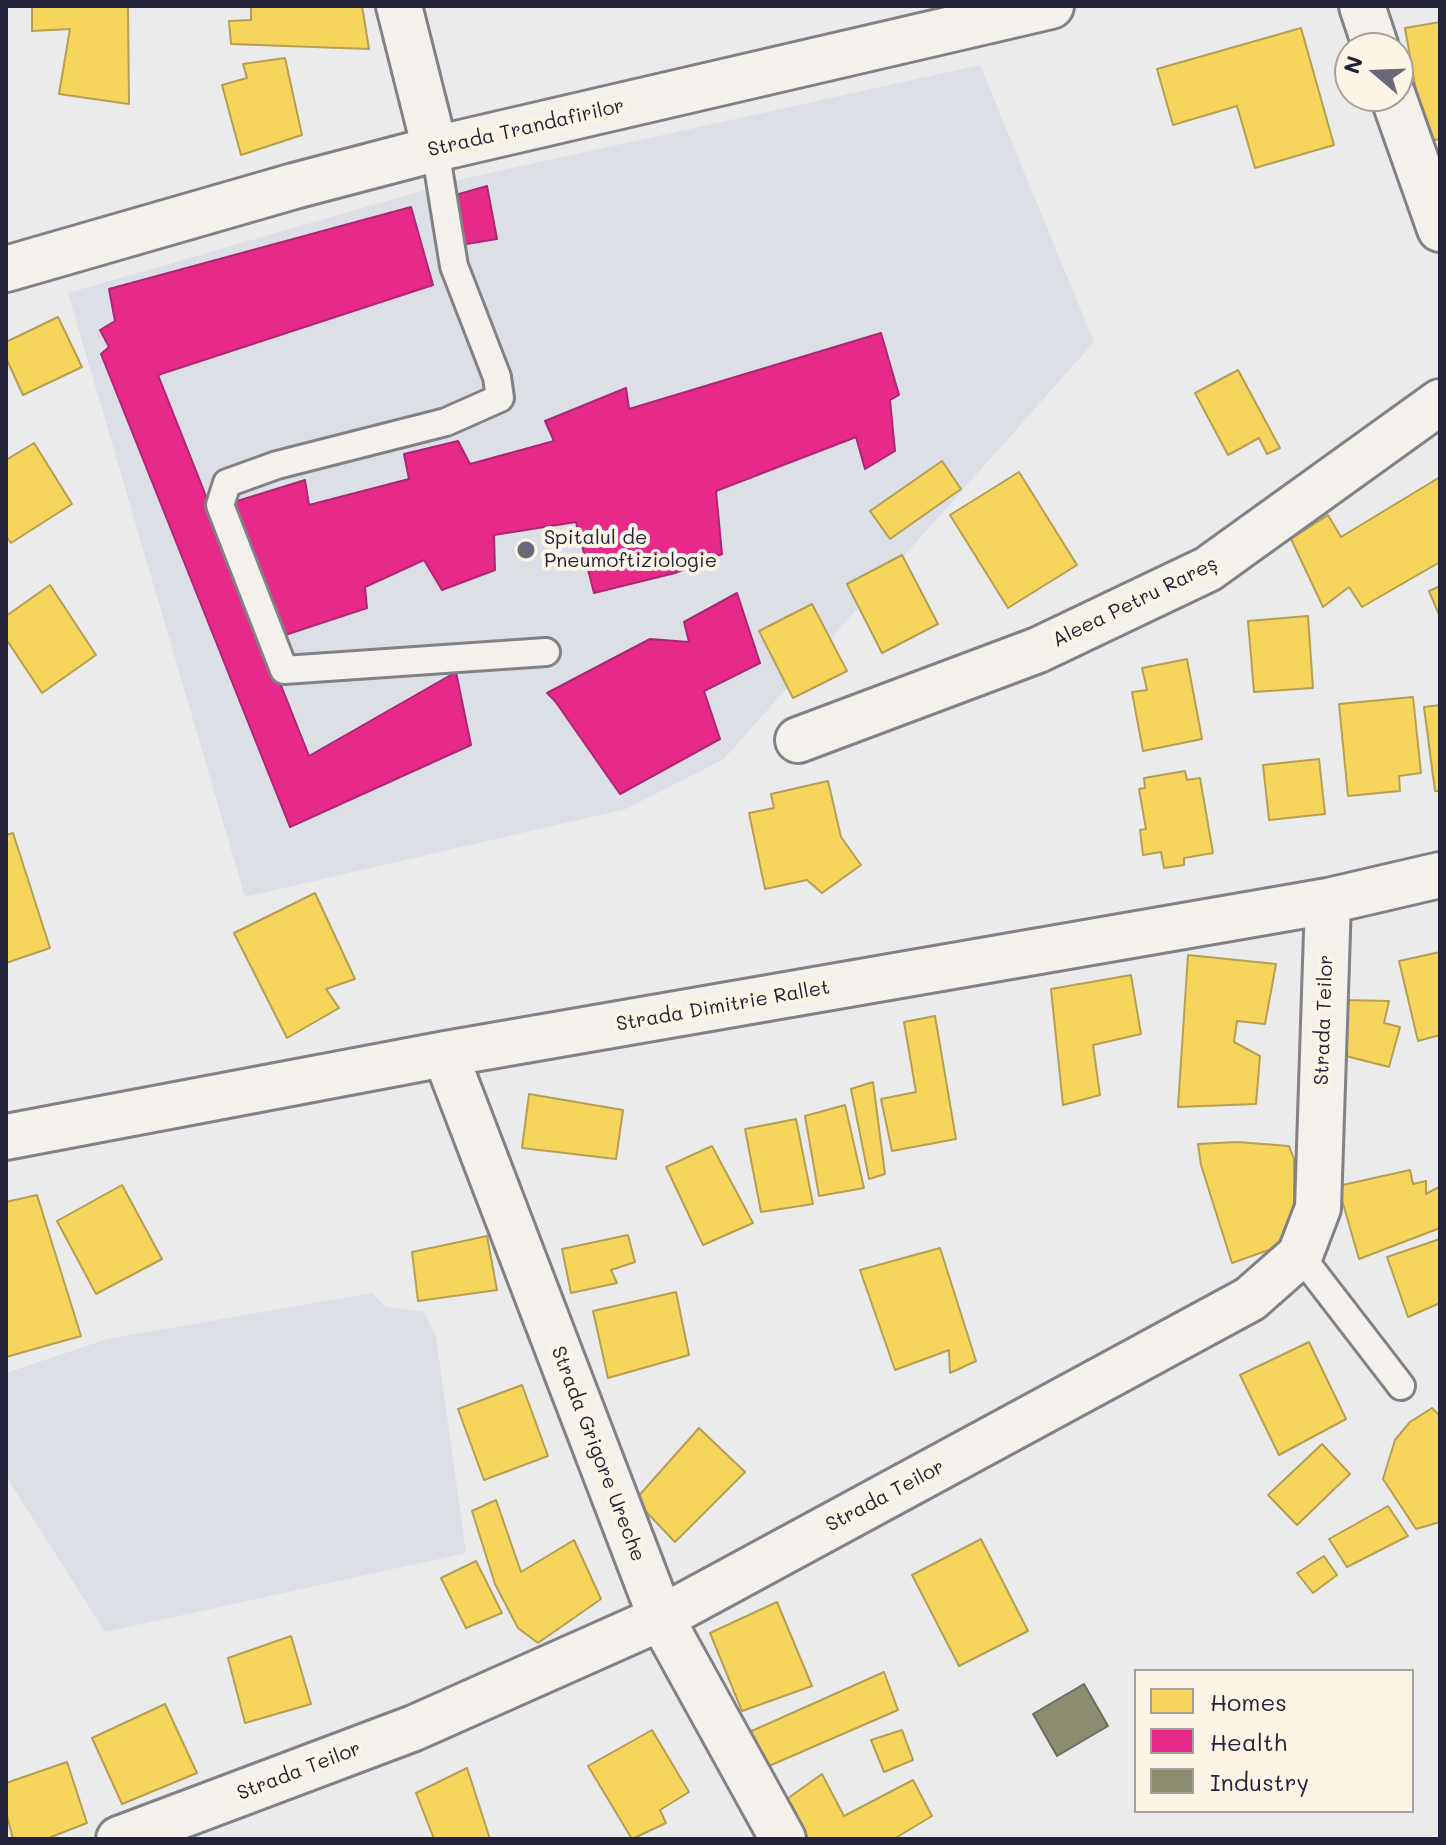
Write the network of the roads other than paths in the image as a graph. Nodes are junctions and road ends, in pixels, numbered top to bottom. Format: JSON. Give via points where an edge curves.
{"nodes":[{"id":1,"x":399,"y":6,"type":"edge"},
{"id":2,"x":1051,"y":6,"type":"edge"},
{"id":3,"x":1362,"y":6,"type":"edge"},
{"id":4,"x":1371,"y":32,"type":"edge"},
{"id":5,"x":1399,"y":112,"type":"edge"},
{"id":6,"x":435,"y":149,"type":"junction"},
{"id":7,"x":1440,"y":229,"type":"edge"},
{"id":8,"x":6,"y":269,"type":"edge"},
{"id":9,"x":1440,"y":402,"type":"edge"},
{"id":10,"x":546,"y":652,"type":"dead end"},
{"id":11,"x":798,"y":740,"type":"dead end"},
{"id":12,"x":1440,"y":875,"type":"edge"},
{"id":13,"x":1328,"y":901,"type":"junction"},
{"id":14,"x":445,"y":1054,"type":"junction"},
{"id":15,"x":6,"y":1137,"type":"edge"},
{"id":16,"x":1300,"y":1255,"type":"junction"},
{"id":17,"x":1401,"y":1386,"type":"dead end"},
{"id":18,"x":661,"y":1618,"type":"junction"},
{"id":19,"x":119,"y":1839,"type":"edge"},
{"id":20,"x":783,"y":1839,"type":"edge"}],
"edges":[{"from":1,"to":6,"type":"street"},
{"from":2,"to":6,"type":"street","name":"Strada Trandafirilor"},
{"from":3,"to":4,"type":"street"},
{"from":5,"to":7,"type":"street"},
{"from":6,"to":8,"type":"street","name":"Strada Trandafirilor"},
{"from":6,"to":10,"type":"lane","via":[[454,266],[497,377],[500,398],[446,422],[227,483],[220,505],[284,670]]},
{"from":9,"to":11,"type":"street","name":"Aleea Petru Rareș","via":[[1208,569],[1038,650]]},
{"from":12,"to":13,"type":"street","name":"Strada Dimitrie Rallet"},
{"from":13,"to":14,"type":"street","name":"Strada Dimitrie Rallet"},
{"from":13,"to":16,"type":"street","name":"Strada Teilor","via":[[1318,1208]]},
{"from":14,"to":15,"type":"street","name":"Strada Dimitrie Rallet"},
{"from":14,"to":18,"type":"street","name":"Strada Grigore Ureche"},
{"from":16,"to":17,"type":"lane"},
{"from":16,"to":18,"type":"street","name":"Strada Teilor","via":[[1250,1299]]},
{"from":18,"to":19,"type":"street","name":"Strada Teilor","via":[[414,1728]]},
{"from":18,"to":20,"type":"street","name":"Strada Grigore Ureche"}]}
